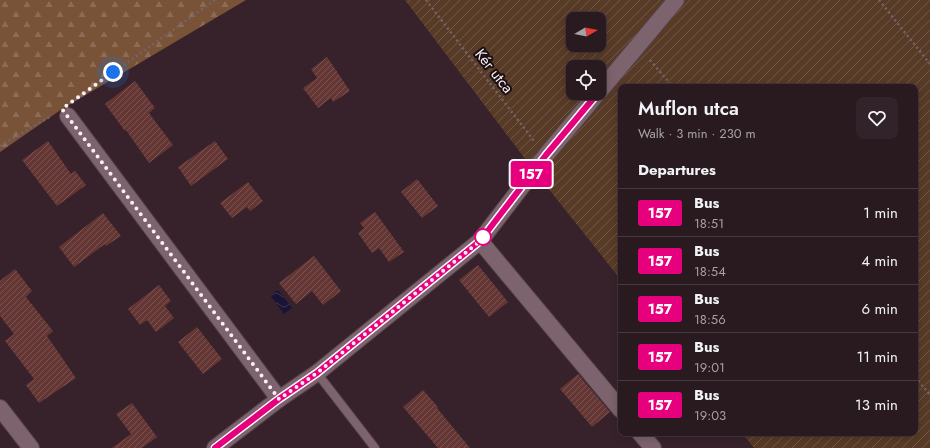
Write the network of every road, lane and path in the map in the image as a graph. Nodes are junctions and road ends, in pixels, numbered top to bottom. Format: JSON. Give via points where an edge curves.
{"nodes":[{"id":1,"x":215,"y":0,"type":"edge"},
{"id":2,"x":426,"y":0,"type":"edge"},
{"id":3,"x":676,"y":0,"type":"edge"},
{"id":4,"x":879,"y":0,"type":"edge"},
{"id":5,"x":638,"y":45,"type":"junction"},
{"id":6,"x":930,"y":64,"type":"edge"},
{"id":7,"x":606,"y":83,"type":"edge"},
{"id":8,"x":670,"y":84,"type":"edge"},
{"id":9,"x":591,"y":100,"type":"edge"},
{"id":10,"x":65,"y":112,"type":"junction"},
{"id":11,"x":0,"y":146,"type":"edge"},
{"id":12,"x":546,"y":155,"type":"junction"},
{"id":13,"x":480,"y":241,"type":"junction"},
{"id":14,"x":317,"y":373,"type":"junction"},
{"id":15,"x":918,"y":381,"type":"edge"},
{"id":16,"x":930,"y":395,"type":"edge"},
{"id":17,"x":279,"y":399,"type":"junction"},
{"id":18,"x":618,"y":406,"type":"edge"},
{"id":19,"x":0,"y":408,"type":"edge"},
{"id":20,"x":643,"y":436,"type":"edge"},
{"id":21,"x":31,"y":448,"type":"edge"},
{"id":22,"x":215,"y":448,"type":"edge"},
{"id":23,"x":376,"y":448,"type":"edge"},
{"id":24,"x":653,"y":448,"type":"edge"}],
"edges":[{"from":1,"to":10,"type":"path"},
{"from":2,"to":12,"type":"path","name":"Kér utca"},
{"from":3,"to":5,"type":"street"},
{"from":4,"to":6,"type":"path"},
{"from":5,"to":7,"type":"street"},
{"from":5,"to":8,"type":"path"},
{"from":9,"to":12,"type":"street"},
{"from":10,"to":11,"type":"path"},
{"from":10,"to":17,"type":"street"},
{"from":12,"to":13,"type":"street"},
{"from":13,"to":14,"type":"street"},
{"from":13,"to":18,"type":"street"},
{"from":14,"to":17,"type":"street"},
{"from":14,"to":23,"type":"lane"},
{"from":15,"to":16,"type":"path"},
{"from":17,"to":22,"type":"street"},
{"from":19,"to":21,"type":"street"},
{"from":20,"to":24,"type":"street"}]}
